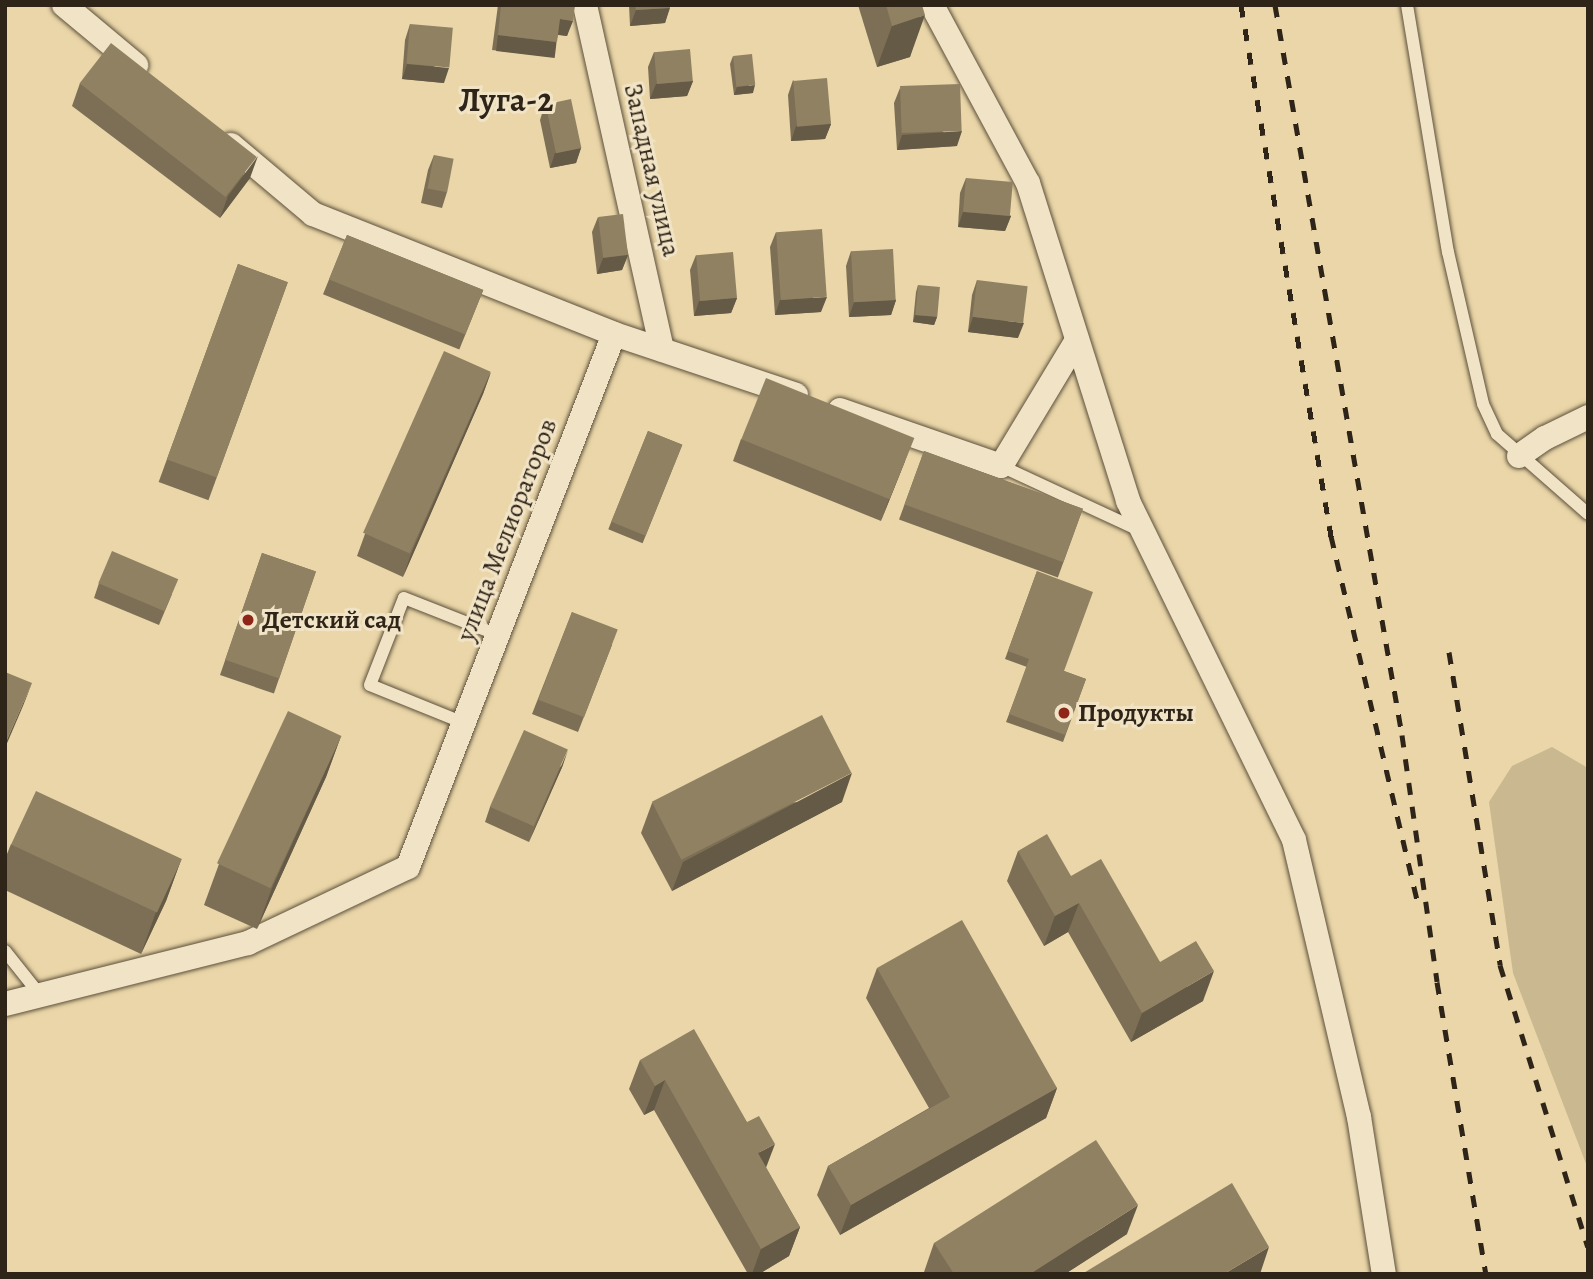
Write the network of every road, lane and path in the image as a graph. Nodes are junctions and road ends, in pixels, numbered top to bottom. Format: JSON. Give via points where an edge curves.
{"nodes":[{"id":1,"x":64,"y":5,"type":"edge"},
{"id":2,"x":585,"y":5,"type":"edge"},
{"id":3,"x":932,"y":5,"type":"edge"},
{"id":4,"x":1407,"y":5,"type":"edge"},
{"id":5,"x":158,"y":83,"type":"edge"},
{"id":6,"x":209,"y":127,"type":"edge"},
{"id":7,"x":614,"y":334,"type":"junction"},
{"id":8,"x":1077,"y":340,"type":"junction"},
{"id":9,"x":662,"y":348,"type":"junction"},
{"id":10,"x":1588,"y":417,"type":"edge"},
{"id":11,"x":1520,"y":456,"type":"junction"},
{"id":12,"x":1002,"y":466,"type":"junction"},
{"id":13,"x":1588,"y":514,"type":"edge"},
{"id":14,"x":1143,"y":532,"type":"junction"},
{"id":15,"x":498,"y":635,"type":"junction"},
{"id":16,"x":464,"y":723,"type":"junction"},
{"id":17,"x":5,"y":951,"type":"edge"},
{"id":18,"x":40,"y":995,"type":"junction"},
{"id":19,"x":5,"y":1004,"type":"edge"},
{"id":20,"x":1384,"y":1274,"type":"edge"}],
"edges":[{"from":1,"to":5,"type":"street"},
{"from":2,"to":9,"type":"street","name":"Западная улица"},
{"from":3,"to":8,"type":"street","via":[[1028,183]]},
{"from":4,"to":11,"type":"lane","via":[[1448,252],[1483,404],[1497,434]]},
{"from":6,"to":7,"type":"street","via":[[313,214]]},
{"from":7,"to":9,"type":"street"},
{"from":7,"to":15,"type":"street","name":"улица Мелиораторов"},
{"from":8,"to":12,"type":"street"},
{"from":8,"to":14,"type":"street","via":[[1128,501]]},
{"from":9,"to":12,"type":"street"},
{"from":10,"to":11,"type":"street"},
{"from":11,"to":13,"type":"lane"},
{"from":12,"to":14,"type":"lane"},
{"from":14,"to":20,"type":"street","via":[[1294,840],[1359,1117]]},
{"from":15,"to":16,"type":"street","name":"улица Мелиораторов"},
{"from":15,"to":16,"type":"lane","via":[[404,598],[370,685]]},
{"from":16,"to":18,"type":"street","name":"улица Мелиораторов","via":[[408,867],[248,943]]},
{"from":17,"to":18,"type":"lane"},
{"from":18,"to":19,"type":"street","name":"улица Мелиораторов"}]}
